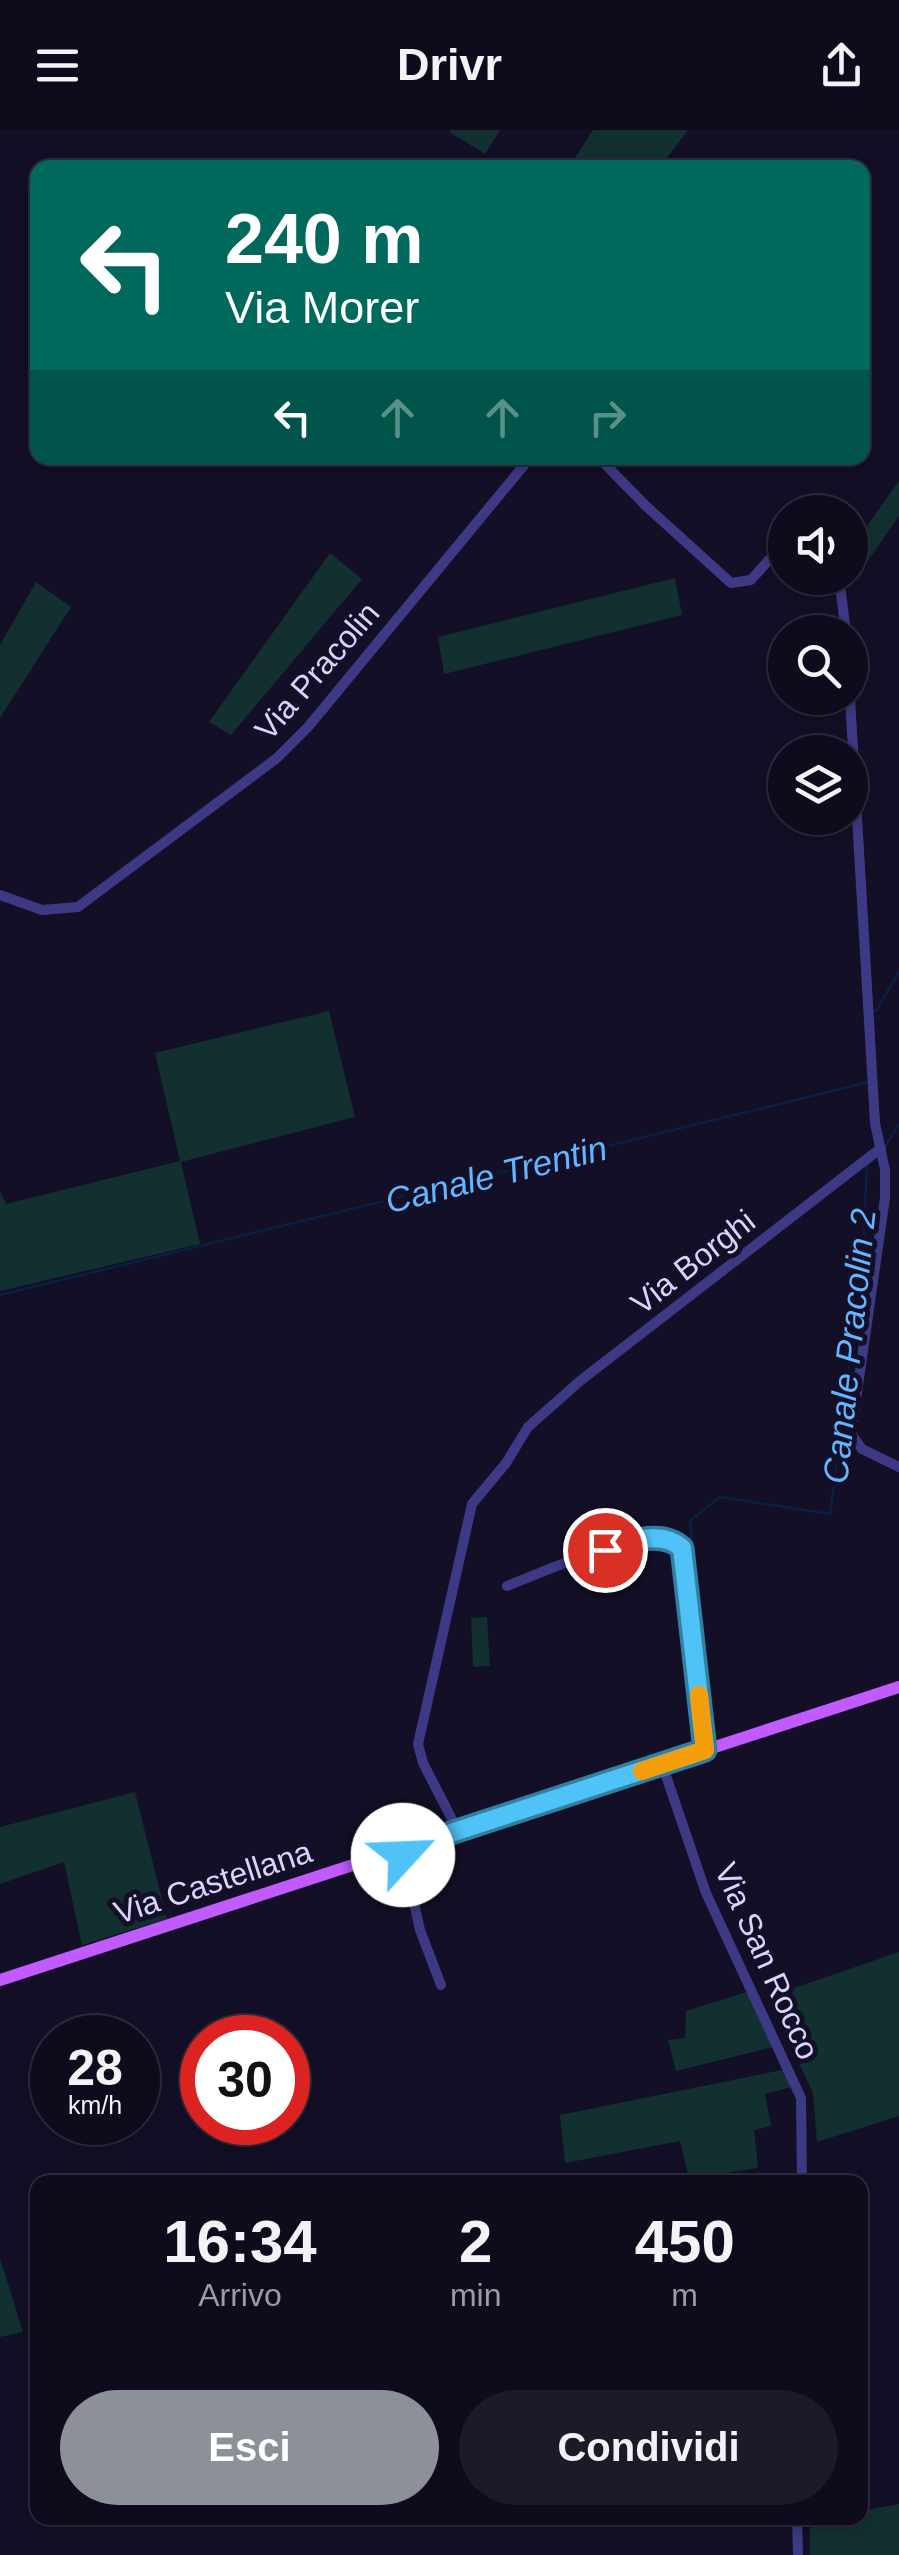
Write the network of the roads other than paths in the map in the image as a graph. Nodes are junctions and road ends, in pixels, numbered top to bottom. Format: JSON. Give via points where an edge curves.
{"nodes":[{"id":1,"x":524,"y":465,"type":"edge"},
{"id":2,"x":605,"y":465,"type":"edge"},
{"id":3,"x":768,"y":562,"type":"edge"},
{"id":4,"x":851,"y":715,"type":"edge"},
{"id":5,"x":0,"y":895,"type":"edge"},
{"id":6,"x":881,"y":1148,"type":"junction"},
{"id":7,"x":899,"y":1467,"type":"edge"},
{"id":8,"x":507,"y":1586,"type":"dead end"},
{"id":9,"x":899,"y":1686,"type":"edge"},
{"id":10,"x":705,"y":1750,"type":"junction"},
{"id":11,"x":662,"y":1764,"type":"junction"},
{"id":12,"x":458,"y":1831,"type":"junction"},
{"id":13,"x":402,"y":1849,"type":"junction"},
{"id":14,"x":0,"y":1980,"type":"edge"},
{"id":15,"x":441,"y":1985,"type":"dead end"},
{"id":16,"x":802,"y":2175,"type":"edge"},
{"id":17,"x":797,"y":2525,"type":"edge"},
{"id":18,"x":798,"y":2555,"type":"edge"}],
"edges":[{"from":1,"to":5,"type":"street","name":"Via Pracolin","via":[[277,758],[78,907],[42,910]]},
{"from":2,"to":3,"type":"street","via":[[732,583],[752,580]]},
{"from":4,"to":6,"type":"street"},
{"from":6,"to":7,"type":"street","via":[[885,1198],[850,1434],[862,1449]]},
{"from":6,"to":12,"type":"street","name":"Via Borghi","via":[[543,1411],[472,1504],[418,1744]]},
{"from":8,"to":10,"type":"street","via":[[638,1538],[673,1540],[684,1559]]},
{"from":9,"to":10,"type":"main road","name":"Via Castellana"},
{"from":10,"to":11,"type":"main road","name":"Via Castellana"},
{"from":11,"to":12,"type":"main road","name":"Via Castellana"},
{"from":11,"to":16,"type":"street","name":"Via San Rocco","via":[[706,1893],[802,2098]]},
{"from":12,"to":13,"type":"main road","name":"Via Castellana"},
{"from":13,"to":14,"type":"main road","name":"Via Castellana"},
{"from":13,"to":15,"type":"street","via":[[420,1930]]},
{"from":17,"to":18,"type":"street"}]}
